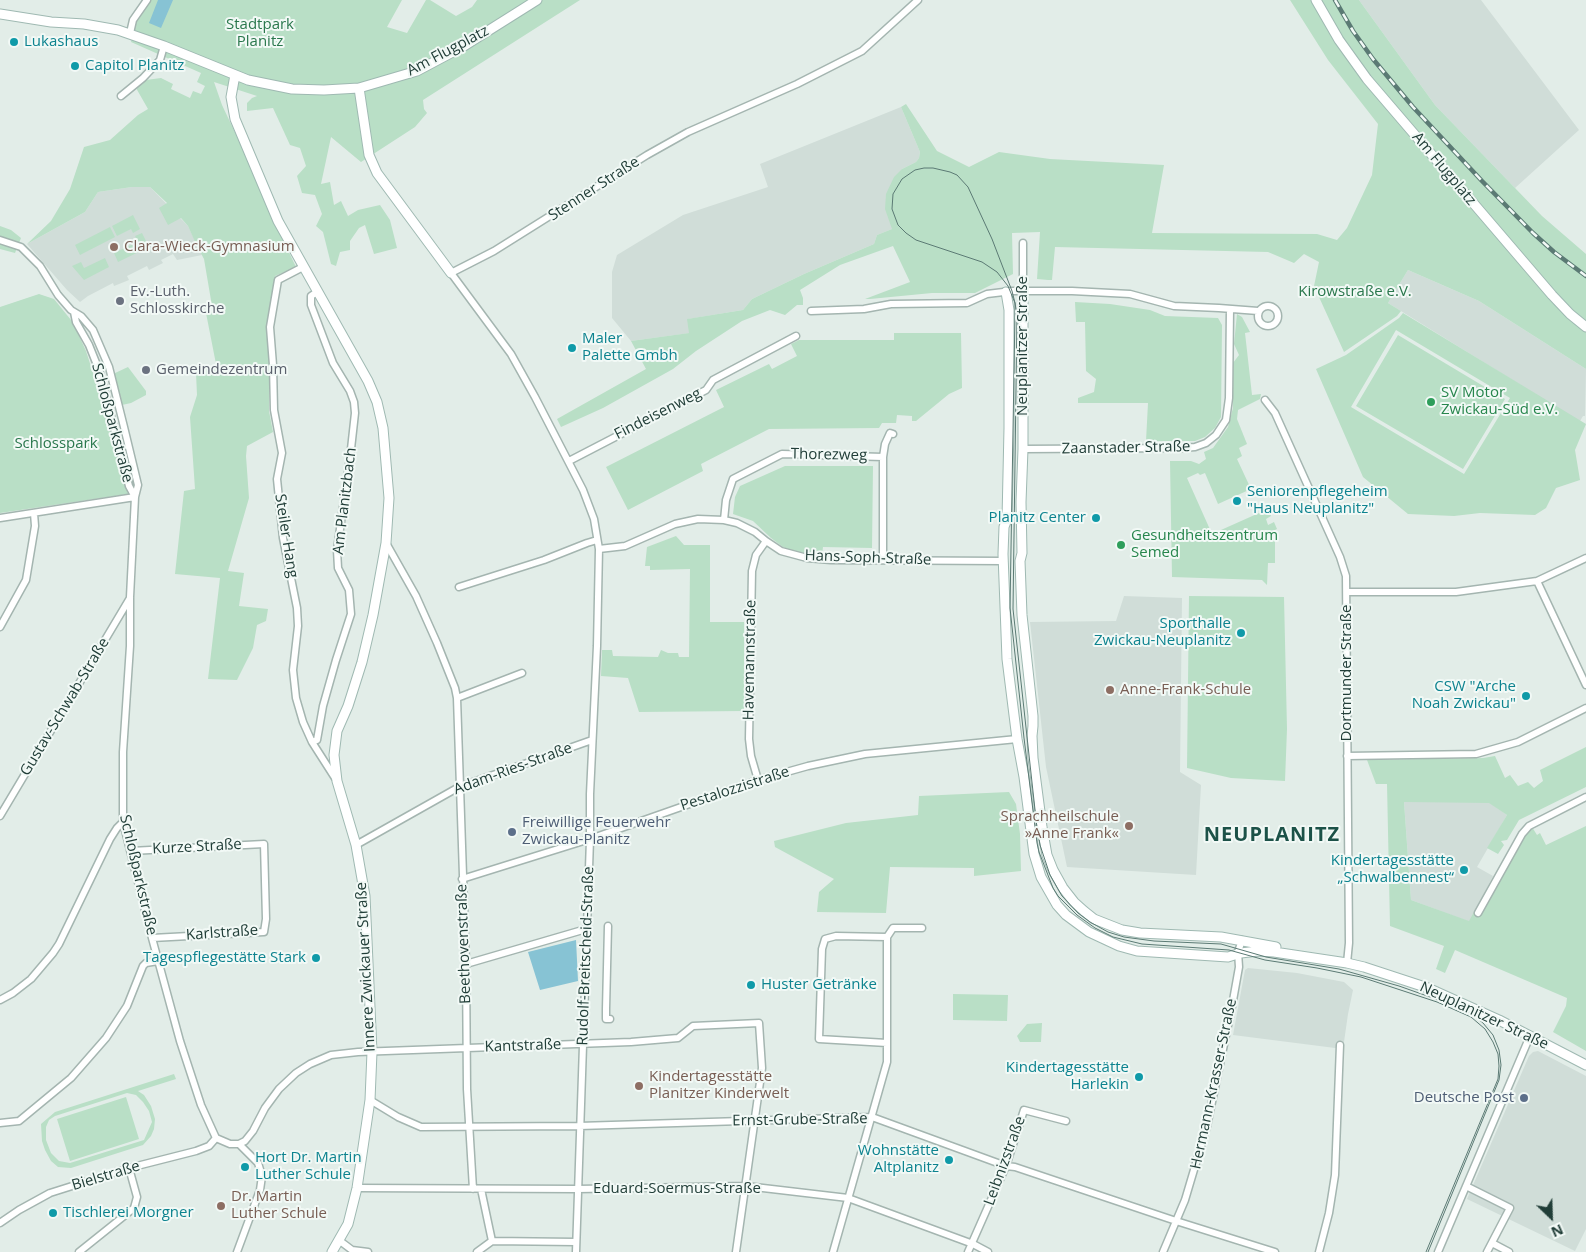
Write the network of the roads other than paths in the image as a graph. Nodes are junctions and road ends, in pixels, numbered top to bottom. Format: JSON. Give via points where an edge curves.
{"nodes":[{"id":1,"x":147,"y":0,"type":"edge"},
{"id":2,"x":537,"y":0,"type":"edge"},
{"id":3,"x":918,"y":0,"type":"edge"},
{"id":4,"x":1316,"y":0,"type":"edge"},
{"id":5,"x":0,"y":14,"type":"edge"},
{"id":6,"x":130,"y":33,"type":"junction"},
{"id":7,"x":164,"y":46,"type":"junction"},
{"id":8,"x":235,"y":75,"type":"junction"},
{"id":9,"x":360,"y":88,"type":"junction"},
{"id":10,"x":121,"y":96,"type":"dead end"},
{"id":11,"x":0,"y":240,"type":"edge"},
{"id":12,"x":1023,"y":243,"type":"dead end"},
{"id":13,"x":303,"y":267,"type":"junction"},
{"id":14,"x":451,"y":272,"type":"junction"},
{"id":15,"x":1022,"y":291,"type":"junction"},
{"id":16,"x":317,"y":292,"type":"junction"},
{"id":17,"x":1006,"y":292,"type":"junction"},
{"id":18,"x":1230,"y":309,"type":"junction"},
{"id":19,"x":812,"y":311,"type":"dead end"},
{"id":20,"x":1258,"y":311,"type":"dead end"},
{"id":21,"x":74,"y":312,"type":"junction"},
{"id":22,"x":1586,"y":327,"type":"edge"},
{"id":23,"x":796,"y":336,"type":"dead end"},
{"id":24,"x":1265,"y":400,"type":"dead end"},
{"id":25,"x":893,"y":434,"type":"dead end"},
{"id":26,"x":1008,"y":449,"type":"junction"},
{"id":27,"x":1023,"y":449,"type":"junction"},
{"id":28,"x":883,"y":457,"type":"junction"},
{"id":29,"x":569,"y":461,"type":"junction"},
{"id":30,"x":135,"y":497,"type":"junction"},
{"id":31,"x":34,"y":513,"type":"junction"},
{"id":32,"x":0,"y":518,"type":"edge"},
{"id":33,"x":724,"y":520,"type":"junction"},
{"id":34,"x":597,"y":540,"type":"junction"},
{"id":35,"x":766,"y":541,"type":"junction"},
{"id":36,"x":386,"y":543,"type":"junction"},
{"id":37,"x":599,"y":549,"type":"junction"},
{"id":38,"x":1586,"y":558,"type":"edge"},
{"id":39,"x":883,"y":560,"type":"junction"},
{"id":40,"x":1003,"y":561,"type":"junction"},
{"id":41,"x":1020,"y":561,"type":"junction"},
{"id":42,"x":1537,"y":581,"type":"junction"},
{"id":43,"x":459,"y":587,"type":"dead end"},
{"id":44,"x":1347,"y":592,"type":"junction"},
{"id":45,"x":130,"y":597,"type":"junction"},
{"id":46,"x":0,"y":627,"type":"edge"},
{"id":47,"x":522,"y":673,"type":"dead end"},
{"id":48,"x":1586,"y":685,"type":"edge"},
{"id":49,"x":457,"y":698,"type":"junction"},
{"id":50,"x":1586,"y":708,"type":"edge"},
{"id":51,"x":1032,"y":736,"type":"junction"},
{"id":52,"x":1017,"y":739,"type":"junction"},
{"id":53,"x":592,"y":740,"type":"junction"},
{"id":54,"x":312,"y":742,"type":"junction"},
{"id":55,"x":1348,"y":756,"type":"junction"},
{"id":56,"x":758,"y":780,"type":"junction"},
{"id":57,"x":338,"y":781,"type":"junction"},
{"id":58,"x":459,"y":787,"type":"junction"},
{"id":59,"x":1586,"y":797,"type":"edge"},
{"id":60,"x":0,"y":816,"type":"edge"},
{"id":61,"x":124,"y":822,"type":"junction"},
{"id":62,"x":590,"y":839,"type":"junction"},
{"id":63,"x":264,"y":844,"type":"joint"},
{"id":64,"x":356,"y":845,"type":"junction"},
{"id":65,"x":131,"y":851,"type":"junction"},
{"id":66,"x":462,"y":879,"type":"junction"},
{"id":67,"x":1478,"y":913,"type":"dead end"},
{"id":68,"x":608,"y":926,"type":"dead end"},
{"id":69,"x":922,"y":928,"type":"dead end"},
{"id":70,"x":586,"y":929,"type":"junction"},
{"id":71,"x":887,"y":937,"type":"junction"},
{"id":72,"x":152,"y":938,"type":"junction"},
{"id":73,"x":1242,"y":940,"type":"junction"},
{"id":74,"x":1293,"y":954,"type":"junction"},
{"id":75,"x":1238,"y":955,"type":"junction"},
{"id":76,"x":158,"y":961,"type":"junction"},
{"id":77,"x":1347,"y":963,"type":"junction"},
{"id":78,"x":466,"y":964,"type":"junction"},
{"id":79,"x":0,"y":1000,"type":"edge"},
{"id":80,"x":610,"y":1019,"type":"dead end"},
{"id":81,"x":1530,"y":1036,"type":"junction"},
{"id":82,"x":887,"y":1043,"type":"junction"},
{"id":83,"x":583,"y":1044,"type":"junction"},
{"id":84,"x":1340,"y":1045,"type":"dead end"},
{"id":85,"x":467,"y":1048,"type":"junction"},
{"id":86,"x":372,"y":1052,"type":"junction"},
{"id":87,"x":1586,"y":1065,"type":"edge"},
{"id":88,"x":370,"y":1100,"type":"junction"},
{"id":89,"x":872,"y":1117,"type":"junction"},
{"id":90,"x":754,"y":1120,"type":"junction"},
{"id":91,"x":1066,"y":1121,"type":"dead end"},
{"id":92,"x":0,"y":1123,"type":"edge"},
{"id":93,"x":470,"y":1126,"type":"junction"},
{"id":94,"x":579,"y":1126,"type":"junction"},
{"id":95,"x":216,"y":1138,"type":"junction"},
{"id":96,"x":239,"y":1144,"type":"junction"},
{"id":97,"x":1006,"y":1166,"type":"junction"},
{"id":98,"x":129,"y":1168,"type":"junction"},
{"id":99,"x":746,"y":1186,"type":"junction"},
{"id":100,"x":1466,"y":1186,"type":"junction"},
{"id":101,"x":357,"y":1188,"type":"junction"},
{"id":102,"x":477,"y":1189,"type":"junction"},
{"id":103,"x":578,"y":1189,"type":"junction"},
{"id":104,"x":848,"y":1198,"type":"junction"},
{"id":105,"x":1176,"y":1221,"type":"junction"},
{"id":106,"x":0,"y":1223,"type":"edge"},
{"id":107,"x":340,"y":1241,"type":"junction"},
{"id":108,"x":492,"y":1241,"type":"junction"},
{"id":109,"x":576,"y":1242,"type":"junction"},
{"id":110,"x":1492,"y":1243,"type":"junction"},
{"id":111,"x":972,"y":1244,"type":"junction"},
{"id":112,"x":79,"y":1252,"type":"edge"},
{"id":113,"x":237,"y":1252,"type":"edge"},
{"id":114,"x":332,"y":1252,"type":"edge"},
{"id":115,"x":368,"y":1252,"type":"edge"},
{"id":116,"x":477,"y":1252,"type":"edge"},
{"id":117,"x":576,"y":1252,"type":"edge"},
{"id":118,"x":736,"y":1252,"type":"edge"},
{"id":119,"x":833,"y":1252,"type":"edge"},
{"id":120,"x":968,"y":1252,"type":"edge"},
{"id":121,"x":988,"y":1252,"type":"edge"},
{"id":122,"x":1163,"y":1252,"type":"edge"},
{"id":123,"x":1276,"y":1252,"type":"edge"},
{"id":124,"x":1319,"y":1252,"type":"edge"},
{"id":125,"x":1438,"y":1252,"type":"edge"},
{"id":126,"x":1487,"y":1252,"type":"edge"},
{"id":127,"x":1509,"y":1252,"type":"edge"}],
"edges":[{"from":1,"to":6,"type":"street","via":[[133,20]]},
{"from":2,"to":9,"type":"street","name":"Am Flugplatz","via":[[417,71]]},
{"from":3,"to":14,"type":"street","name":"Stenner Straße","via":[[862,51],[688,132],[494,251]]},
{"from":4,"to":22,"type":"street","name":"Am Flugplatz","via":[[1367,79],[1552,295]]},
{"from":5,"to":6,"type":"street"},
{"from":6,"to":7,"type":"street"},
{"from":7,"to":8,"type":"street"},
{"from":7,"to":10,"type":"street","via":[[160,60]]},
{"from":8,"to":9,"type":"street","name":"Am Flugplatz","via":[[292,89]]},
{"from":8,"to":13,"type":"street","name":"Innere Zwickauer Straße","via":[[231,97],[236,119],[278,222]]},
{"from":9,"to":14,"type":"street","via":[[369,155],[377,173]]},
{"from":11,"to":21,"type":"street","via":[[21,247],[40,266],[58,295]]},
{"from":12,"to":15,"type":"street","name":"Neuplanitzer Straße"},
{"from":13,"to":16,"type":"street","name":"Innere Zwickauer Straße"},
{"from":13,"to":54,"type":"street","name":"Steiler Hang","via":[[278,280],[270,327],[274,410],[282,453],[278,479],[280,519],[298,608],[293,670],[296,698]]},
{"from":14,"to":29,"type":"street","name":"Rudolf-Breitscheid-Straße","via":[[511,354]]},
{"from":15,"to":17,"type":"street"},
{"from":15,"to":18,"type":"street","via":[[1130,294],[1174,306]]},
{"from":15,"to":27,"type":"street","name":"Neuplanitzer Straße"},
{"from":16,"to":36,"type":"street","name":"Innere Zwickauer Straße","via":[[377,402],[383,428],[389,498]]},
{"from":16,"to":54,"type":"street","name":"Am Planitzbach","via":[[311,296],[311,304],[333,363],[350,390],[355,413],[337,550],[338,568],[348,590],[352,614],[323,706],[317,740]]},
{"from":17,"to":19,"type":"street","via":[[987,294],[967,303],[891,304],[864,309]]},
{"from":17,"to":26,"type":"street","name":"Neuplanitzer Straße","via":[[1009,310]]},
{"from":18,"to":20,"type":"street"},
{"from":18,"to":27,"type":"street","name":"Zaanstader Straße","via":[[1226,420],[1206,443],[1182,448]]},
{"from":21,"to":30,"type":"street","name":"Schloßparkstraße","via":[[100,370],[129,486]]},
{"from":21,"to":30,"type":"street","name":"Schloßparkstraße","via":[[93,330],[107,363],[138,485]]},
{"from":23,"to":29,"type":"street","name":"Findeisenweg","via":[[713,380],[706,390]]},
{"from":24,"to":44,"type":"street","name":"Dortmunder Straße","via":[[1275,412],[1340,557]]},
{"from":25,"to":28,"type":"street","name":"Thorezweg","via":[[885,444]]},
{"from":26,"to":27,"type":"street"},
{"from":26,"to":40,"type":"street","name":"Neuplanitzer Straße"},
{"from":27,"to":41,"type":"street","name":"Neuplanitzer Straße"},
{"from":28,"to":33,"type":"street","name":"Thorezweg","via":[[782,454],[733,479]]},
{"from":28,"to":39,"type":"street","name":"Thorezweg"},
{"from":29,"to":34,"type":"street","name":"Rudolf-Breitscheid-Straße","via":[[594,519]]},
{"from":30,"to":31,"type":"street"},
{"from":30,"to":45,"type":"street","name":"Schloßparkstraße"},
{"from":31,"to":32,"type":"street"},
{"from":31,"to":46,"type":"street","via":[[35,526],[26,580]]},
{"from":33,"to":35,"type":"street","name":"Hans-Soph-Straße","via":[[747,528]]},
{"from":33,"to":37,"type":"street","name":"Hans-Soph-Straße","via":[[685,521],[634,543]]},
{"from":34,"to":37,"type":"street","name":"Rudolf-Breitscheid-Straße"},
{"from":34,"to":43,"type":"street"},
{"from":35,"to":39,"type":"street","name":"Hans-Soph-Straße","via":[[781,551],[807,558]]},
{"from":35,"to":56,"type":"street","name":"Havemannstraße","via":[[756,555],[752,571],[749,739]]},
{"from":36,"to":49,"type":"street","name":"Beethovenstraße","via":[[420,604]]},
{"from":36,"to":57,"type":"street","name":"Innere Zwickauer Straße","via":[[362,662],[337,731],[334,755]]},
{"from":37,"to":53,"type":"street","name":"Rudolf-Breitscheid-Straße"},
{"from":38,"to":42,"type":"street"},
{"from":39,"to":40,"type":"street","name":"Hans-Soph-Straße"},
{"from":40,"to":41,"type":"street"},
{"from":40,"to":52,"type":"street","name":"Neuplanitzer Straße","via":[[1007,659]]},
{"from":41,"to":51,"type":"street","name":"Neuplanitzer Straße"},
{"from":42,"to":44,"type":"street","via":[[1456,592]]},
{"from":42,"to":48,"type":"street"},
{"from":44,"to":55,"type":"street","name":"Dortmunder Straße"},
{"from":45,"to":60,"type":"street","name":"Gustav-Schwab-Straße"},
{"from":45,"to":61,"type":"street","name":"Schloßparkstraße","via":[[123,752]]},
{"from":47,"to":49,"type":"street"},
{"from":49,"to":58,"type":"street","name":"Beethovenstraße"},
{"from":50,"to":55,"type":"street","via":[[1518,742],[1476,754]]},
{"from":51,"to":52,"type":"street"},
{"from":51,"to":73,"type":"street","name":"Neuplanitzer Straße","via":[[1047,854],[1054,874],[1074,902],[1094,918],[1129,932]]},
{"from":52,"to":56,"type":"street","name":"Pestalozzistraße","via":[[865,754]]},
{"from":52,"to":75,"type":"street","name":"Neuplanitzer Straße","via":[[1036,864],[1050,894],[1066,915],[1089,932],[1137,951]]},
{"from":53,"to":58,"type":"street","name":"Adam-Ries-Straße"},
{"from":53,"to":62,"type":"street","name":"Rudolf-Breitscheid-Straße"},
{"from":54,"to":57,"type":"street","name":"Steiler Hang"},
{"from":55,"to":77,"type":"street","name":"Dortmunder Straße"},
{"from":56,"to":62,"type":"street","name":"Pestalozzistraße"},
{"from":57,"to":64,"type":"street","name":"Innere Zwickauer Straße"},
{"from":58,"to":64,"type":"street","name":"Adam-Ries-Straße"},
{"from":58,"to":66,"type":"street","name":"Beethovenstraße"},
{"from":59,"to":67,"type":"street","via":[[1529,826]]},
{"from":61,"to":65,"type":"street","name":"Schloßparkstraße"},
{"from":61,"to":79,"type":"street","via":[[110,839],[53,953],[31,979]]},
{"from":62,"to":66,"type":"street","name":"Pestalozzistraße"},
{"from":62,"to":70,"type":"street","name":"Rudolf-Breitscheid-Straße"},
{"from":63,"to":65,"type":"street","name":"Kurze Straße"},
{"from":63,"to":72,"type":"street","name":"Karlstraße","via":[[264,932]]},
{"from":64,"to":86,"type":"street","name":"Innere Zwickauer Straße","via":[[365,896]]},
{"from":65,"to":72,"type":"street","name":"Schloßparkstraße"},
{"from":66,"to":78,"type":"street","name":"Beethovenstraße"},
{"from":68,"to":80,"type":"street","name":"Rudolf-Breitscheid-Straße","via":[[606,1019]]},
{"from":69,"to":71,"type":"street","via":[[893,928]]},
{"from":70,"to":78,"type":"street"},
{"from":70,"to":83,"type":"street","name":"Rudolf-Breitscheid-Straße"},
{"from":71,"to":82,"type":"street"},
{"from":71,"to":82,"type":"street","via":[[836,936],[826,939],[822,949],[819,1038]]},
{"from":72,"to":76,"type":"street","name":"Schloßparkstraße"},
{"from":73,"to":74,"type":"street","name":"Neuplanitzer Straße"},
{"from":73,"to":75,"type":"street","name":"Hermann-Krasser-Straße"},
{"from":74,"to":75,"type":"street","name":"Neuplanitzer Straße","via":[[1258,951]]},
{"from":74,"to":77,"type":"street","name":"Neuplanitzer Straße"},
{"from":75,"to":105,"type":"street","name":"Hermann-Krasser-Straße","via":[[1239,967],[1207,1126],[1194,1176]]},
{"from":76,"to":92,"type":"street","via":[[143,966],[127,1006],[106,1038],[71,1078],[19,1121]]},
{"from":76,"to":95,"type":"street","name":"Schloßparkstraße","via":[[180,1041],[201,1105]]},
{"from":77,"to":81,"type":"street","name":"Neuplanitzer Straße","via":[[1428,988]]},
{"from":78,"to":85,"type":"street","name":"Beethovenstraße"},
{"from":81,"to":87,"type":"street","name":"Neuplanitzer Straße"},
{"from":81,"to":100,"type":"street"},
{"from":82,"to":89,"type":"street","via":[[887,1062]]},
{"from":83,"to":85,"type":"street","name":"Kantstraße"},
{"from":83,"to":90,"type":"street","name":"Kantstraße","via":[[678,1038],[693,1026],[759,1023],[762,1068]]},
{"from":83,"to":94,"type":"street","name":"Rudolf-Breitscheid-Straße"},
{"from":84,"to":124,"type":"street","via":[[1335,1175]]},
{"from":85,"to":86,"type":"street","name":"Kantstraße"},
{"from":85,"to":93,"type":"street","name":"Beethovenstraße"},
{"from":86,"to":88,"type":"street","name":"Innere Zwickauer Straße"},
{"from":86,"to":96,"type":"street","name":"Kantstraße","via":[[332,1055],[296,1073],[279,1089],[253,1131]]},
{"from":88,"to":93,"type":"street","name":"Ernst-Grube-Straße","via":[[420,1127]]},
{"from":88,"to":101,"type":"street","name":"Innere Zwickauer Straße"},
{"from":89,"to":90,"type":"street","name":"Ernst-Grube-Straße"},
{"from":89,"to":97,"type":"street","name":"Ernst-Grube-Straße"},
{"from":89,"to":104,"type":"street"},
{"from":90,"to":94,"type":"street","name":"Ernst-Grube-Straße"},
{"from":90,"to":99,"type":"street"},
{"from":91,"to":97,"type":"street","name":"Leibnizstraße","via":[[1024,1110]]},
{"from":93,"to":94,"type":"street","name":"Ernst-Grube-Straße"},
{"from":93,"to":102,"type":"street","name":"Beethovenstraße"},
{"from":94,"to":103,"type":"street","name":"Rudolf-Breitscheid-Straße"},
{"from":95,"to":96,"type":"street"},
{"from":95,"to":98,"type":"street","name":"Bielstraße","via":[[209,1146],[196,1151]]},
{"from":96,"to":113,"type":"street","via":[[258,1163],[262,1176]]},
{"from":97,"to":105,"type":"street","name":"Ernst-Grube-Straße"},
{"from":97,"to":111,"type":"street","name":"Leibnizstraße"},
{"from":98,"to":106,"type":"street","name":"Bielstraße","via":[[50,1193]]},
{"from":98,"to":112,"type":"street","via":[[137,1198],[134,1208]]},
{"from":99,"to":103,"type":"street","name":"Eduard-Soermus-Straße"},
{"from":99,"to":104,"type":"street","name":"Eduard-Soermus-Straße"},
{"from":99,"to":118,"type":"street"},
{"from":100,"to":110,"type":"street","via":[[1510,1208]]},
{"from":100,"to":125,"type":"street"},
{"from":101,"to":102,"type":"street","name":"Eduard-Soermus-Straße"},
{"from":101,"to":107,"type":"street","name":"Innere Zwickauer Straße"},
{"from":102,"to":103,"type":"street","name":"Eduard-Soermus-Straße"},
{"from":102,"to":108,"type":"street","name":"Beethovenstraße"},
{"from":103,"to":109,"type":"street","name":"Rudolf-Breitscheid-Straße"},
{"from":104,"to":111,"type":"street","name":"Eduard-Soermus-Straße"},
{"from":104,"to":119,"type":"street"},
{"from":105,"to":122,"type":"street","name":"Hermann-Krasser-Straße"},
{"from":105,"to":123,"type":"street","name":"Ernst-Grube-Straße"},
{"from":107,"to":114,"type":"street","name":"Innere Zwickauer Straße"},
{"from":107,"to":115,"type":"street","via":[[352,1250]]},
{"from":108,"to":109,"type":"street"},
{"from":108,"to":116,"type":"street"},
{"from":109,"to":117,"type":"street","name":"Rudolf-Breitscheid-Straße"},
{"from":110,"to":126,"type":"street"},
{"from":110,"to":127,"type":"street"},
{"from":111,"to":120,"type":"street","name":"Leibnizstraße"},
{"from":111,"to":121,"type":"street","name":"Eduard-Soermus-Straße"}]}
